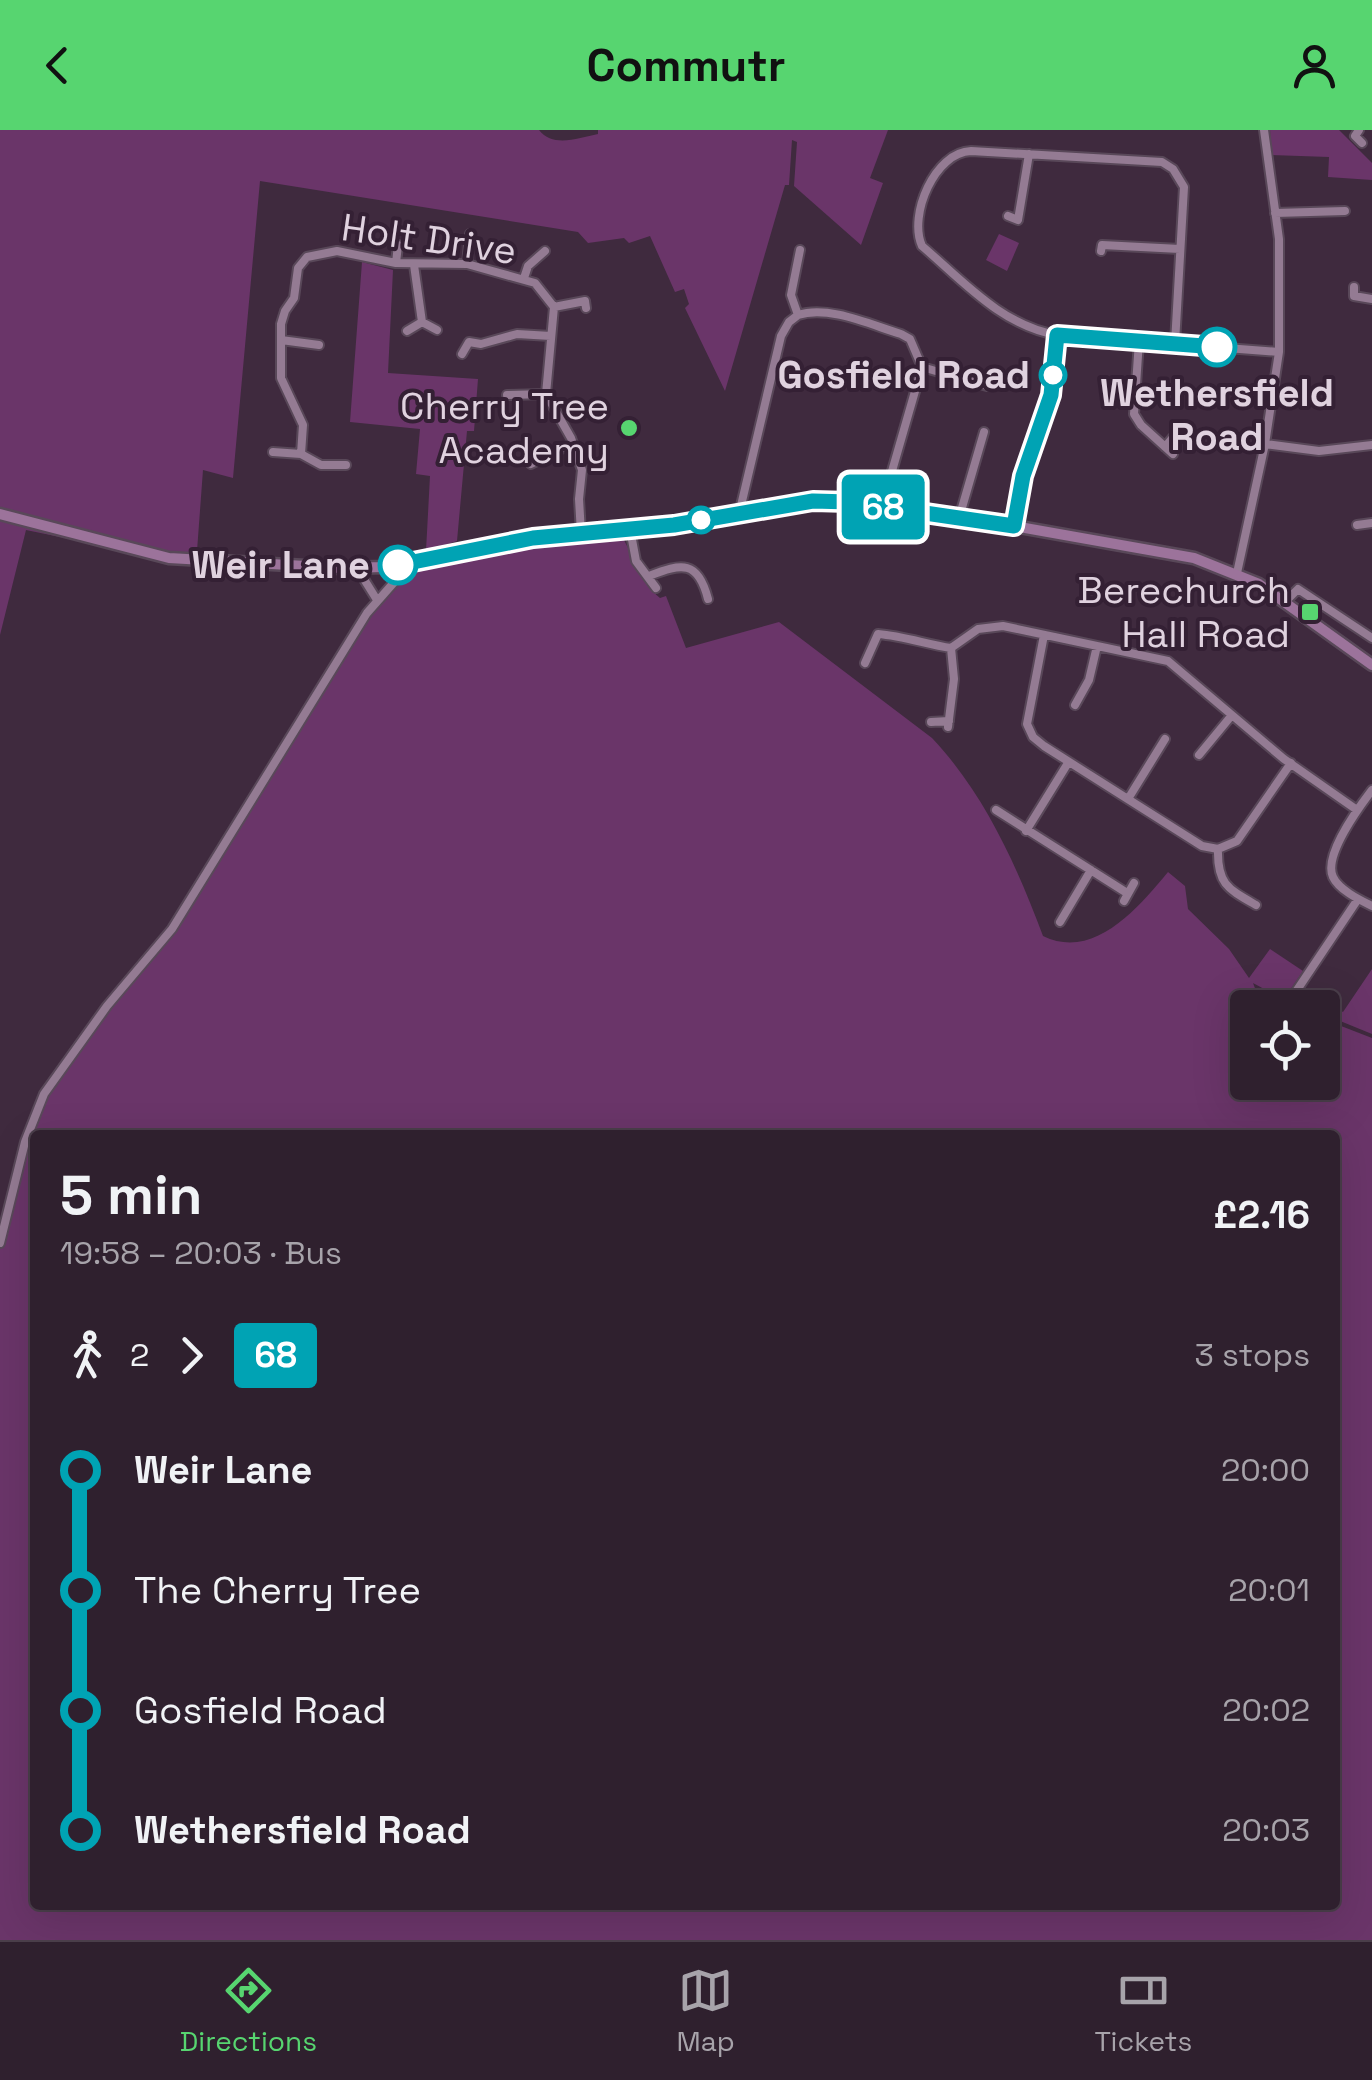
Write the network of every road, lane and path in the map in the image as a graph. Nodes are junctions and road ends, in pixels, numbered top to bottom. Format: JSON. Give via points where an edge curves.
{"nodes":[{"id":1,"x":1264,"y":130,"type":"edge"},
{"id":2,"x":1029,"y":154,"type":"junction"},
{"id":3,"x":1345,"y":211,"type":"dead end"},
{"id":4,"x":1275,"y":213,"type":"junction"},
{"id":5,"x":1008,"y":216,"type":"dead end"},
{"id":6,"x":470,"y":234,"type":"dead end"},
{"id":7,"x":398,"y":245,"type":"dead end"},
{"id":8,"x":1180,"y":249,"type":"junction"},
{"id":9,"x":800,"y":250,"type":"dead end"},
{"id":10,"x":545,"y":251,"type":"dead end"},
{"id":11,"x":1101,"y":251,"type":"dead end"},
{"id":12,"x":396,"y":263,"type":"junction"},
{"id":13,"x":467,"y":264,"type":"junction"},
{"id":14,"x":414,"y":265,"type":"junction"},
{"id":15,"x":524,"y":278,"type":"junction"},
{"id":16,"x":1354,"y":287,"type":"dead end"},
{"id":17,"x":1372,"y":299,"type":"edge"},
{"id":18,"x":554,"y":306,"type":"junction"},
{"id":19,"x":586,"y":308,"type":"dead end"},
{"id":20,"x":798,"y":315,"type":"junction"},
{"id":21,"x":422,"y":322,"type":"junction"},
{"id":22,"x":436,"y":330,"type":"dead end"},
{"id":23,"x":463,"y":330,"type":"dead end"},
{"id":24,"x":406,"y":331,"type":"dead end"},
{"id":25,"x":1057,"y":335,"type":"junction"},
{"id":26,"x":551,"y":336,"type":"junction"},
{"id":27,"x":281,"y":340,"type":"junction"},
{"id":28,"x":1139,"y":341,"type":"junction"},
{"id":29,"x":469,"y":342,"type":"junction"},
{"id":30,"x":1175,"y":343,"type":"junction"},
{"id":31,"x":318,"y":345,"type":"dead end"},
{"id":32,"x":1279,"y":352,"type":"junction"},
{"id":33,"x":462,"y":354,"type":"dead end"},
{"id":34,"x":922,"y":367,"type":"junction"},
{"id":35,"x":987,"y":386,"type":"dead end"},
{"id":36,"x":546,"y":394,"type":"junction"},
{"id":37,"x":507,"y":395,"type":"dead end"},
{"id":38,"x":1180,"y":430,"type":"dead end"},
{"id":39,"x":984,"y":432,"type":"dead end"},
{"id":40,"x":573,"y":443,"type":"junction"},
{"id":41,"x":1266,"y":444,"type":"junction"},
{"id":42,"x":1372,"y":445,"type":"edge"},
{"id":43,"x":273,"y":452,"type":"dead end"},
{"id":44,"x":301,"y":454,"type":"junction"},
{"id":45,"x":531,"y":460,"type":"dead end"},
{"id":46,"x":346,"y":466,"type":"dead end"},
{"id":47,"x":886,"y":508,"type":"junction"},
{"id":48,"x":0,"y":514,"type":"edge"},
{"id":49,"x":739,"y":514,"type":"junction"},
{"id":50,"x":959,"y":518,"type":"junction"},
{"id":51,"x":1014,"y":526,"type":"junction"},
{"id":52,"x":630,"y":529,"type":"junction"},
{"id":53,"x":582,"y":533,"type":"junction"},
{"id":54,"x":412,"y":562,"type":"junction"},
{"id":55,"x":357,"y":568,"type":"junction"},
{"id":56,"x":1237,"y":574,"type":"junction"},
{"id":57,"x":649,"y":576,"type":"junction"},
{"id":58,"x":716,"y":580,"type":"dead end"},
{"id":59,"x":704,"y":584,"type":"junction"},
{"id":60,"x":656,"y":588,"type":"dead end"},
{"id":61,"x":708,"y":599,"type":"dead end"},
{"id":62,"x":377,"y":600,"type":"junction"},
{"id":63,"x":1285,"y":602,"type":"junction"},
{"id":64,"x":1044,"y":635,"type":"junction"},
{"id":65,"x":1372,"y":638,"type":"edge"},
{"id":66,"x":1097,"y":646,"type":"junction"},
{"id":67,"x":951,"y":648,"type":"junction"},
{"id":68,"x":868,"y":659,"type":"dead end"},
{"id":69,"x":1372,"y":665,"type":"edge"},
{"id":70,"x":1075,"y":705,"type":"dead end"},
{"id":71,"x":1232,"y":715,"type":"junction"},
{"id":72,"x":931,"y":722,"type":"dead end"},
{"id":73,"x":1165,"y":739,"type":"dead end"},
{"id":74,"x":1203,"y":755,"type":"dead end"},
{"id":75,"x":1154,"y":758,"type":"junction"},
{"id":76,"x":1068,"y":763,"type":"junction"},
{"id":77,"x":1164,"y":764,"type":"dead end"},
{"id":78,"x":1290,"y":764,"type":"junction"},
{"id":79,"x":1372,"y":790,"type":"edge"},
{"id":80,"x":1128,"y":798,"type":"junction"},
{"id":81,"x":996,"y":810,"type":"dead end"},
{"id":82,"x":1357,"y":810,"type":"junction"},
{"id":83,"x":1026,"y":830,"type":"junction"},
{"id":84,"x":1218,"y":850,"type":"junction"},
{"id":85,"x":1091,"y":870,"type":"junction"},
{"id":86,"x":1134,"y":884,"type":"dead end"},
{"id":87,"x":1244,"y":898,"type":"junction"},
{"id":88,"x":1358,"y":899,"type":"junction"},
{"id":89,"x":1256,"y":905,"type":"dead end"},
{"id":90,"x":1372,"y":906,"type":"edge"},
{"id":91,"x":1238,"y":907,"type":"dead end"},
{"id":92,"x":1054,"y":910,"type":"dead end"},
{"id":93,"x":1300,"y":990,"type":"edge"},
{"id":94,"x":0,"y":1244,"type":"edge"}],
"edges":[{"from":1,"to":4,"type":"street"},
{"from":2,"to":5,"type":"street","via":[[1022,221]]},
{"from":2,"to":8,"type":"street","via":[[1162,162],[1174,169],[1184,187]]},
{"from":2,"to":25,"type":"street","via":[[957,152],[946,159],[926,196],[918,236],[1006,316]]},
{"from":3,"to":4,"type":"street"},
{"from":4,"to":32,"type":"street"},
{"from":6,"to":13,"type":"street"},
{"from":7,"to":12,"type":"street"},
{"from":8,"to":11,"type":"street","via":[[1102,245]]},
{"from":8,"to":30,"type":"street"},
{"from":9,"to":20,"type":"street","via":[[791,295]]},
{"from":10,"to":15,"type":"street"},
{"from":12,"to":14,"type":"street","name":"Holt Drive"},
{"from":12,"to":27,"type":"street","name":"Holt Drive","via":[[337,251],[307,257],[298,268]]},
{"from":13,"to":14,"type":"street","name":"Holt Drive"},
{"from":13,"to":15,"type":"street","name":"Holt Drive"},
{"from":14,"to":21,"type":"street"},
{"from":15,"to":18,"type":"street","name":"Holt Drive"},
{"from":16,"to":17,"type":"street","via":[[1354,296]]},
{"from":18,"to":19,"type":"street","via":[[585,301]]},
{"from":18,"to":26,"type":"street","name":"Holt Drive"},
{"from":20,"to":34,"type":"street","via":[[826,313],[901,334],[910,338]]},
{"from":20,"to":49,"type":"street","via":[[781,336]]},
{"from":21,"to":22,"type":"street"},
{"from":21,"to":24,"type":"street"},
{"from":23,"to":29,"type":"street"},
{"from":25,"to":28,"type":"street"},
{"from":25,"to":51,"type":"street","via":[[1051,395]]},
{"from":26,"to":29,"type":"street"},
{"from":26,"to":36,"type":"street","name":"Holt Drive"},
{"from":27,"to":31,"type":"street"},
{"from":27,"to":44,"type":"street","name":"Holt Drive","via":[[281,378],[303,424]]},
{"from":28,"to":30,"type":"street"},
{"from":28,"to":38,"type":"street","via":[[1134,414],[1169,450]]},
{"from":29,"to":33,"type":"street"},
{"from":30,"to":32,"type":"street"},
{"from":32,"to":41,"type":"street"},
{"from":34,"to":35,"type":"street"},
{"from":34,"to":47,"type":"street"},
{"from":36,"to":37,"type":"street"},
{"from":36,"to":40,"type":"street"},
{"from":39,"to":50,"type":"street"},
{"from":40,"to":45,"type":"street"},
{"from":40,"to":53,"type":"street","via":[[582,470]]},
{"from":41,"to":42,"type":"street","via":[[1318,450]]},
{"from":41,"to":56,"type":"street"},
{"from":43,"to":44,"type":"street"},
{"from":44,"to":46,"type":"street","via":[[321,465]]},
{"from":47,"to":49,"type":"main road","via":[[813,501]]},
{"from":47,"to":50,"type":"main road"},
{"from":48,"to":55,"type":"main road","via":[[169,558]]},
{"from":49,"to":52,"type":"main road"},
{"from":50,"to":51,"type":"main road"},
{"from":51,"to":56,"type":"main road","via":[[1168,551]]},
{"from":52,"to":53,"type":"main road"},
{"from":52,"to":57,"type":"street","via":[[636,562]]},
{"from":53,"to":54,"type":"main road"},
{"from":54,"to":55,"type":"main road"},
{"from":54,"to":62,"type":"street"},
{"from":55,"to":62,"type":"street"},
{"from":56,"to":63,"type":"main road"},
{"from":57,"to":59,"type":"street","via":[[682,566]]},
{"from":57,"to":60,"type":"street"},
{"from":58,"to":59,"type":"street"},
{"from":59,"to":61,"type":"street"},
{"from":62,"to":94,"type":"street","via":[[172,929],[44,1094]]},
{"from":63,"to":65,"type":"street","via":[[1298,589]]},
{"from":63,"to":69,"type":"main road"},
{"from":64,"to":66,"type":"street"},
{"from":64,"to":67,"type":"street","via":[[1003,626],[978,629]]},
{"from":64,"to":76,"type":"street","via":[[1027,724],[1037,742]]},
{"from":66,"to":70,"type":"street"},
{"from":66,"to":71,"type":"street","via":[[1168,661]]},
{"from":67,"to":68,"type":"street","via":[[878,634]]},
{"from":67,"to":72,"type":"street","via":[[948,724]]},
{"from":71,"to":74,"type":"street"},
{"from":71,"to":78,"type":"street"},
{"from":73,"to":75,"type":"street"},
{"from":75,"to":77,"type":"street"},
{"from":75,"to":80,"type":"street"},
{"from":76,"to":80,"type":"street"},
{"from":76,"to":83,"type":"street"},
{"from":78,"to":82,"type":"street"},
{"from":78,"to":84,"type":"street","via":[[1249,827]]},
{"from":79,"to":82,"type":"street"},
{"from":80,"to":84,"type":"street"},
{"from":81,"to":83,"type":"street"},
{"from":82,"to":88,"type":"street","via":[[1331,872]]},
{"from":83,"to":85,"type":"street"},
{"from":84,"to":87,"type":"street","via":[[1220,878]]},
{"from":85,"to":86,"type":"street","via":[[1125,897]]},
{"from":85,"to":92,"type":"street","via":[[1062,919]]},
{"from":87,"to":89,"type":"street"},
{"from":87,"to":91,"type":"street"},
{"from":88,"to":90,"type":"street"},
{"from":88,"to":93,"type":"street"}]}
